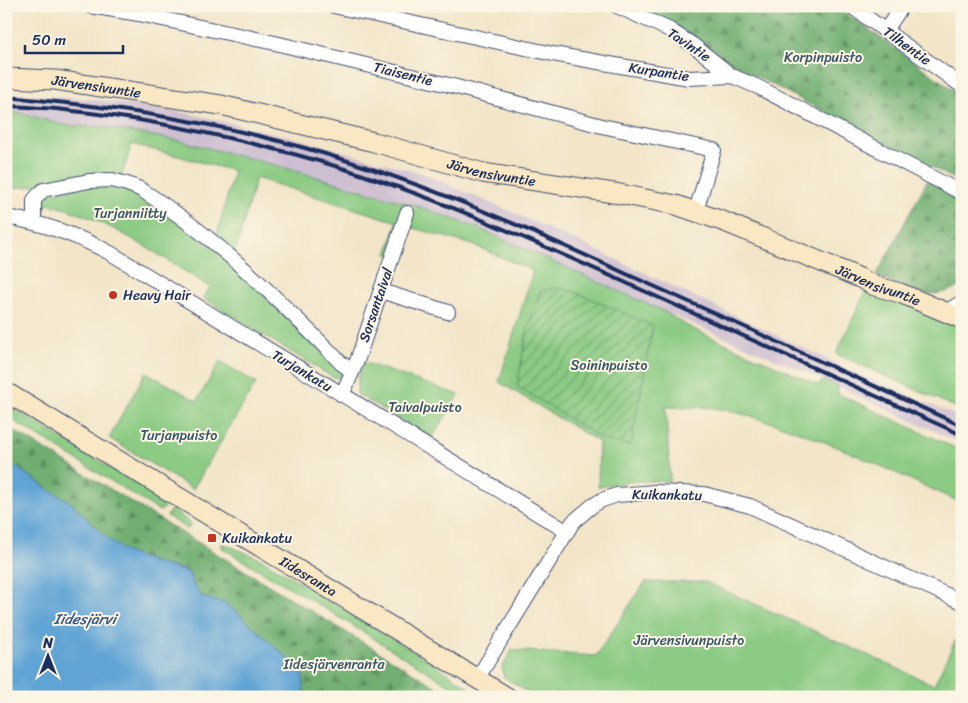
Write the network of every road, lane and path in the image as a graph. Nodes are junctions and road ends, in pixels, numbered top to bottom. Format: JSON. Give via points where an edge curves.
{"nodes":[{"id":1,"x":90,"y":6,"type":"edge"},
{"id":2,"x":334,"y":6,"type":"edge"},
{"id":3,"x":617,"y":6,"type":"edge"},
{"id":4,"x":851,"y":6,"type":"edge"},
{"id":5,"x":902,"y":6,"type":"edge"},
{"id":6,"x":886,"y":30,"type":"junction"},
{"id":7,"x":732,"y":76,"type":"junction"},
{"id":8,"x":6,"y":78,"type":"edge"},
{"id":9,"x":962,"y":86,"type":"edge"},
{"id":10,"x":962,"y":193,"type":"edge"},
{"id":11,"x":696,"y":211,"type":"junction"},
{"id":12,"x":407,"y":213,"type":"dead end"},
{"id":13,"x":6,"y":217,"type":"edge"},
{"id":14,"x":34,"y":222,"type":"junction"},
{"id":15,"x":381,"y":291,"type":"junction"},
{"id":16,"x":957,"y":311,"type":"edge"},
{"id":17,"x":448,"y":312,"type":"dead end"},
{"id":18,"x":352,"y":371,"type":"junction"},
{"id":19,"x":6,"y":392,"type":"edge"},
{"id":20,"x":342,"y":395,"type":"junction"},
{"id":21,"x":566,"y":531,"type":"junction"},
{"id":22,"x":962,"y":602,"type":"edge"},
{"id":23,"x":477,"y":679,"type":"junction"},
{"id":24,"x":506,"y":697,"type":"edge"}],
"edges":[{"from":1,"to":11,"type":"street","name":"Tiaisentie","via":[[275,43],[602,126],[714,150]]},
{"from":2,"to":7,"type":"street","name":"Kurpantie","via":[[546,53],[640,70],[689,78]]},
{"from":3,"to":7,"type":"street","name":"Tavintie","via":[[670,30]]},
{"from":4,"to":6,"type":"street","name":"Tilhentie"},
{"from":5,"to":6,"type":"street"},
{"from":6,"to":9,"type":"street","name":"Tilhentie"},
{"from":7,"to":10,"type":"street","name":"Kurpantie"},
{"from":8,"to":11,"type":"street","name":"Järvensivuntie","via":[[62,81],[221,105],[483,172],[628,196]]},
{"from":11,"to":16,"type":"street","name":"Järvensivuntie","via":[[875,286]]},
{"from":12,"to":15,"type":"street","name":"Sorsantaival"},
{"from":13,"to":14,"type":"street","name":"Turjankatu"},
{"from":14,"to":18,"type":"street","name":"Turjankatu","via":[[34,200],[42,190],[112,180],[140,189],[224,252]]},
{"from":14,"to":20,"type":"street","name":"Turjankatu","via":[[105,250]]},
{"from":15,"to":17,"type":"street"},
{"from":15,"to":18,"type":"street","name":"Sorsantaival"},
{"from":18,"to":20,"type":"street","name":"Sorsantaival"},
{"from":19,"to":23,"type":"street","name":"Iidesranta"},
{"from":20,"to":21,"type":"street","name":"Turjankatu"},
{"from":21,"to":22,"type":"street","name":"Kuikankatu","via":[[582,513],[617,495],[655,492],[704,494],[750,506]]},
{"from":21,"to":23,"type":"street","name":"Kuikankatu"},
{"from":23,"to":24,"type":"street","name":"Iidesranta"}]}
